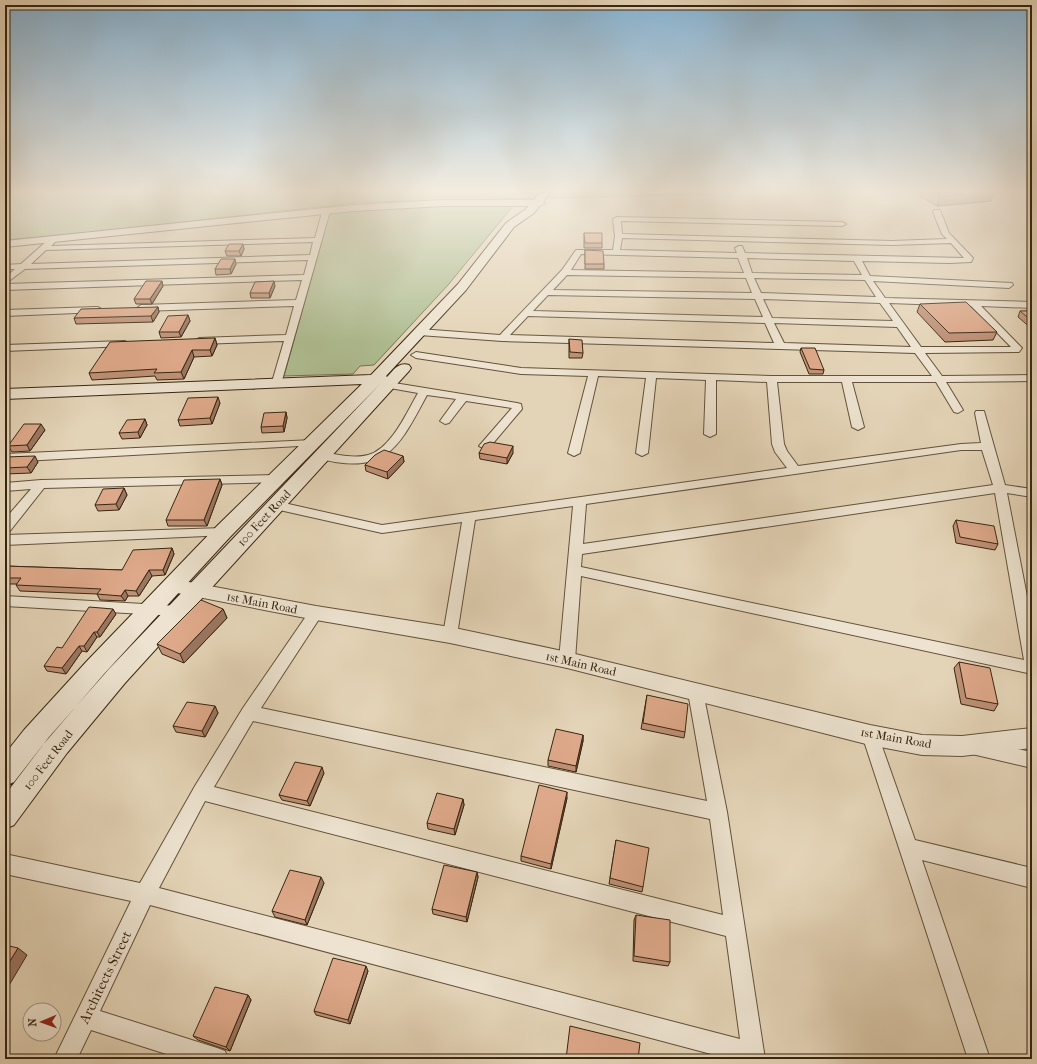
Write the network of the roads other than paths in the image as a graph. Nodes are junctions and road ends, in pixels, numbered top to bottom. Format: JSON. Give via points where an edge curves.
{"nodes":[{"id":1,"x":60,"y":243,"type":"edge"},
{"id":2,"x":140,"y":243,"type":"edge"},
{"id":3,"x":317,"y":243,"type":"edge"},
{"id":4,"x":496,"y":243,"type":"edge"},
{"id":5,"x":508,"y":243,"type":"edge"},
{"id":6,"x":618,"y":243,"type":"edge"},
{"id":7,"x":737,"y":243,"type":"edge"},
{"id":8,"x":954,"y":243,"type":"edge"},
{"id":9,"x":5,"y":244,"type":"edge"},
{"id":10,"x":49,"y":244,"type":"junction"},
{"id":11,"x":616,"y":252,"type":"junction"},
{"id":12,"x":742,"y":255,"type":"junction"},
{"id":13,"x":313,"y":257,"type":"junction"},
{"id":14,"x":856,"y":257,"type":"junction"},
{"id":15,"x":23,"y":266,"type":"junction"},
{"id":16,"x":5,"y":267,"type":"edge"},
{"id":17,"x":565,"y":272,"type":"junction"},
{"id":18,"x":749,"y":276,"type":"junction"},
{"id":19,"x":307,"y":277,"type":"junction"},
{"id":20,"x":867,"y":278,"type":"junction"},
{"id":21,"x":5,"y":282,"type":"edge"},
{"id":22,"x":1009,"y":285,"type":"dead end"},
{"id":23,"x":5,"y":287,"type":"edge"},
{"id":24,"x":546,"y":292,"type":"junction"},
{"id":25,"x":759,"y":296,"type":"junction"},
{"id":26,"x":884,"y":300,"type":"junction"},
{"id":27,"x":300,"y":303,"type":"junction"},
{"id":28,"x":973,"y":303,"type":"junction"},
{"id":29,"x":1032,"y":305,"type":"edge"},
{"id":30,"x":132,"y":308,"type":"edge"},
{"id":31,"x":109,"y":309,"type":"edge"},
{"id":32,"x":5,"y":313,"type":"edge"},
{"id":33,"x":526,"y":313,"type":"junction"},
{"id":34,"x":769,"y":320,"type":"junction"},
{"id":35,"x":900,"y":324,"type":"junction"},
{"id":36,"x":419,"y":332,"type":"junction"},
{"id":37,"x":435,"y":334,"type":"junction"},
{"id":38,"x":290,"y":338,"type":"junction"},
{"id":39,"x":502,"y":338,"type":"junction"},
{"id":40,"x":187,"y":342,"type":"edge"},
{"id":41,"x":132,"y":344,"type":"edge"},
{"id":42,"x":780,"y":346,"type":"junction"},
{"id":43,"x":5,"y":348,"type":"edge"},
{"id":44,"x":918,"y":350,"type":"junction"},
{"id":45,"x":416,"y":355,"type":"junction"},
{"id":46,"x":594,"y":373,"type":"junction"},
{"id":47,"x":651,"y":375,"type":"junction"},
{"id":48,"x":711,"y":377,"type":"junction"},
{"id":49,"x":1032,"y":378,"type":"edge"},
{"id":50,"x":772,"y":379,"type":"junction"},
{"id":51,"x":846,"y":379,"type":"junction"},
{"id":52,"x":939,"y":379,"type":"junction"},
{"id":53,"x":277,"y":382,"type":"junction"},
{"id":54,"x":381,"y":385,"type":"junction"},
{"id":55,"x":424,"y":392,"type":"junction"},
{"id":56,"x":5,"y":394,"type":"edge"},
{"id":57,"x":118,"y":395,"type":"junction"},
{"id":58,"x":463,"y":398,"type":"junction"},
{"id":59,"x":5,"y":404,"type":"edge"},
{"id":60,"x":958,"y":410,"type":"dead end"},
{"id":61,"x":980,"y":413,"type":"dead end"},
{"id":62,"x":445,"y":421,"type":"dead end"},
{"id":63,"x":858,"y":427,"type":"dead end"},
{"id":64,"x":710,"y":434,"type":"dead end"},
{"id":65,"x":485,"y":446,"type":"edge"},
{"id":66,"x":987,"y":446,"type":"junction"},
{"id":67,"x":317,"y":449,"type":"junction"},
{"id":68,"x":574,"y":453,"type":"dead end"},
{"id":69,"x":642,"y":453,"type":"dead end"},
{"id":70,"x":5,"y":458,"type":"edge"},
{"id":71,"x":794,"y":470,"type":"junction"},
{"id":72,"x":278,"y":479,"type":"junction"},
{"id":73,"x":41,"y":484,"type":"junction"},
{"id":74,"x":5,"y":487,"type":"edge"},
{"id":75,"x":1000,"y":488,"type":"junction"},
{"id":76,"x":1032,"y":493,"type":"edge"},
{"id":77,"x":580,"y":500,"type":"junction"},
{"id":78,"x":275,"y":505,"type":"junction"},
{"id":79,"x":469,"y":516,"type":"junction"},
{"id":80,"x":5,"y":528,"type":"edge"},
{"id":81,"x":223,"y":532,"type":"junction"},
{"id":82,"x":5,"y":540,"type":"edge"},
{"id":83,"x":576,"y":550,"type":"junction"},
{"id":84,"x":574,"y":570,"type":"junction"},
{"id":85,"x":173,"y":586,"type":"junction"},
{"id":86,"x":197,"y":591,"type":"junction"},
{"id":87,"x":5,"y":601,"type":"edge"},
{"id":88,"x":152,"y":610,"type":"junction"},
{"id":89,"x":178,"y":611,"type":"junction"},
{"id":90,"x":316,"y":613,"type":"junction"},
{"id":91,"x":450,"y":636,"type":"junction"},
{"id":92,"x":567,"y":660,"type":"junction"},
{"id":93,"x":1032,"y":662,"type":"edge"},
{"id":94,"x":1032,"y":668,"type":"edge"},
{"id":95,"x":696,"y":692,"type":"junction"},
{"id":96,"x":249,"y":713,"type":"junction"},
{"id":97,"x":870,"y":735,"type":"junction"},
{"id":98,"x":1032,"y":738,"type":"edge"},
{"id":99,"x":962,"y":746,"type":"junction"},
{"id":100,"x":1032,"y":760,"type":"edge"},
{"id":101,"x":5,"y":774,"type":"edge"},
{"id":102,"x":201,"y":792,"type":"junction"},
{"id":103,"x":718,"y":812,"type":"junction"},
{"id":104,"x":5,"y":816,"type":"edge"},
{"id":105,"x":910,"y":848,"type":"junction"},
{"id":106,"x":5,"y":864,"type":"edge"},
{"id":107,"x":1032,"y":878,"type":"edge"},
{"id":108,"x":145,"y":894,"type":"junction"},
{"id":109,"x":735,"y":928,"type":"junction"},
{"id":110,"x":85,"y":1017,"type":"junction"},
{"id":111,"x":754,"y":1056,"type":"edge"},
{"id":112,"x":65,"y":1059,"type":"edge"},
{"id":113,"x":217,"y":1059,"type":"edge"},
{"id":114,"x":978,"y":1059,"type":"edge"}],
"edges":[{"from":1,"to":10,"type":"street"},
{"from":2,"to":10,"type":"street"},
{"from":3,"to":13,"type":"street"},
{"from":4,"to":36,"type":"main road","name":"100 Feet Road","via":[[462,287]]},
{"from":5,"to":37,"type":"main road","name":"100 Feet Road","via":[[476,289]]},
{"from":6,"to":11,"type":"street"},
{"from":7,"to":12,"type":"street"},
{"from":8,"to":14,"type":"street","via":[[969,259],[949,261]]},
{"from":9,"to":10,"type":"street"},
{"from":10,"to":15,"type":"street"},
{"from":11,"to":12,"type":"street"},
{"from":11,"to":17,"type":"street","via":[[579,252]]},
{"from":12,"to":14,"type":"street"},
{"from":12,"to":18,"type":"street"},
{"from":13,"to":15,"type":"street"},
{"from":13,"to":19,"type":"street"},
{"from":14,"to":20,"type":"street"},
{"from":15,"to":16,"type":"street"},
{"from":15,"to":21,"type":"street"},
{"from":17,"to":18,"type":"street"},
{"from":17,"to":24,"type":"street"},
{"from":18,"to":20,"type":"street"},
{"from":18,"to":25,"type":"street"},
{"from":19,"to":23,"type":"street"},
{"from":19,"to":27,"type":"street"},
{"from":20,"to":22,"type":"street"},
{"from":20,"to":26,"type":"street"},
{"from":24,"to":25,"type":"street"},
{"from":24,"to":33,"type":"street"},
{"from":25,"to":26,"type":"street"},
{"from":25,"to":34,"type":"street"},
{"from":26,"to":28,"type":"street"},
{"from":26,"to":35,"type":"street"},
{"from":27,"to":30,"type":"street"},
{"from":27,"to":38,"type":"street"},
{"from":28,"to":29,"type":"street"},
{"from":28,"to":44,"type":"street","via":[[1017,348],[1016,350]]},
{"from":31,"to":32,"type":"street"},
{"from":33,"to":34,"type":"street"},
{"from":33,"to":39,"type":"street"},
{"from":34,"to":35,"type":"street"},
{"from":34,"to":42,"type":"street"},
{"from":35,"to":44,"type":"street"},
{"from":36,"to":37,"type":"street"},
{"from":36,"to":54,"type":"main road","name":"100 Feet Road"},
{"from":37,"to":39,"type":"street"},
{"from":37,"to":45,"type":"main road","name":"100 Feet Road"},
{"from":38,"to":40,"type":"street"},
{"from":38,"to":53,"type":"street"},
{"from":39,"to":42,"type":"street"},
{"from":41,"to":43,"type":"street"},
{"from":42,"to":44,"type":"street"},
{"from":44,"to":52,"type":"street"},
{"from":45,"to":46,"type":"street","via":[[521,371]]},
{"from":45,"to":54,"type":"main road","name":"100 Feet Road"},
{"from":46,"to":47,"type":"street"},
{"from":46,"to":68,"type":"street"},
{"from":47,"to":48,"type":"street"},
{"from":47,"to":69,"type":"street"},
{"from":48,"to":50,"type":"street"},
{"from":48,"to":64,"type":"street"},
{"from":49,"to":52,"type":"street"},
{"from":50,"to":51,"type":"street"},
{"from":50,"to":71,"type":"street","via":[[778,444]]},
{"from":51,"to":52,"type":"street"},
{"from":51,"to":63,"type":"street"},
{"from":52,"to":60,"type":"street"},
{"from":53,"to":54,"type":"main road"},
{"from":53,"to":57,"type":"main road"},
{"from":54,"to":55,"type":"street"},
{"from":54,"to":57,"type":"main road"},
{"from":54,"to":67,"type":"main road","name":"100 Feet Road"},
{"from":55,"to":58,"type":"street"},
{"from":55,"to":67,"type":"street","via":[[393,442],[377,456],[359,460]]},
{"from":56,"to":57,"type":"main road"},
{"from":57,"to":59,"type":"main road"},
{"from":58,"to":62,"type":"street"},
{"from":58,"to":65,"type":"street","via":[[518,407]]},
{"from":61,"to":66,"type":"street"},
{"from":66,"to":71,"type":"street","via":[[961,447]]},
{"from":66,"to":75,"type":"street"},
{"from":67,"to":70,"type":"street"},
{"from":67,"to":72,"type":"main road","name":"100 Feet Road"},
{"from":67,"to":78,"type":"main road","name":"100 Feet Road"},
{"from":71,"to":77,"type":"street"},
{"from":72,"to":73,"type":"street"},
{"from":72,"to":81,"type":"main road","name":"100 Feet Road"},
{"from":73,"to":74,"type":"street"},
{"from":73,"to":80,"type":"street"},
{"from":75,"to":76,"type":"street"},
{"from":75,"to":83,"type":"street"},
{"from":75,"to":93,"type":"street"},
{"from":77,"to":79,"type":"street"},
{"from":77,"to":83,"type":"street"},
{"from":78,"to":79,"type":"street","via":[[382,529]]},
{"from":78,"to":86,"type":"main road","name":"100 Feet Road"},
{"from":79,"to":91,"type":"street"},
{"from":81,"to":82,"type":"street"},
{"from":81,"to":85,"type":"main road","name":"100 Feet Road"},
{"from":83,"to":84,"type":"street"},
{"from":84,"to":92,"type":"street"},
{"from":84,"to":94,"type":"street"},
{"from":85,"to":86,"type":"street","name":"1st Main Road"},
{"from":85,"to":88,"type":"main road","name":"100 Feet Road"},
{"from":86,"to":89,"type":"main road","name":"100 Feet Road"},
{"from":86,"to":90,"type":"street","name":"1st Main Road"},
{"from":87,"to":88,"type":"street"},
{"from":88,"to":89,"type":"street"},
{"from":88,"to":101,"type":"main road","name":"100 Feet Road","via":[[33,738]]},
{"from":89,"to":104,"type":"main road","name":"100 Feet Road","via":[[117,676],[58,745]]},
{"from":90,"to":91,"type":"street","name":"1st Main Road"},
{"from":90,"to":96,"type":"street","name":"Architects Street"},
{"from":91,"to":92,"type":"street","name":"1st Main Road"},
{"from":92,"to":95,"type":"street","name":"1st Main Road"},
{"from":95,"to":97,"type":"street","name":"1st Main Road"},
{"from":95,"to":103,"type":"street"},
{"from":96,"to":102,"type":"street","name":"Architects Street"},
{"from":96,"to":103,"type":"street"},
{"from":97,"to":99,"type":"street","name":"1st Main Road","via":[[922,744]]},
{"from":97,"to":105,"type":"street"},
{"from":98,"to":99,"type":"street","name":"1st Main Road"},
{"from":99,"to":100,"type":"street"},
{"from":102,"to":108,"type":"street","name":"Architects Street"},
{"from":102,"to":109,"type":"street"},
{"from":103,"to":109,"type":"street"},
{"from":105,"to":107,"type":"street"},
{"from":105,"to":114,"type":"street"},
{"from":106,"to":108,"type":"street"},
{"from":108,"to":110,"type":"street","name":"Architects Street"},
{"from":108,"to":111,"type":"street"},
{"from":109,"to":111,"type":"street"},
{"from":110,"to":112,"type":"street","name":"Architects Street"},
{"from":110,"to":113,"type":"street"}]}
